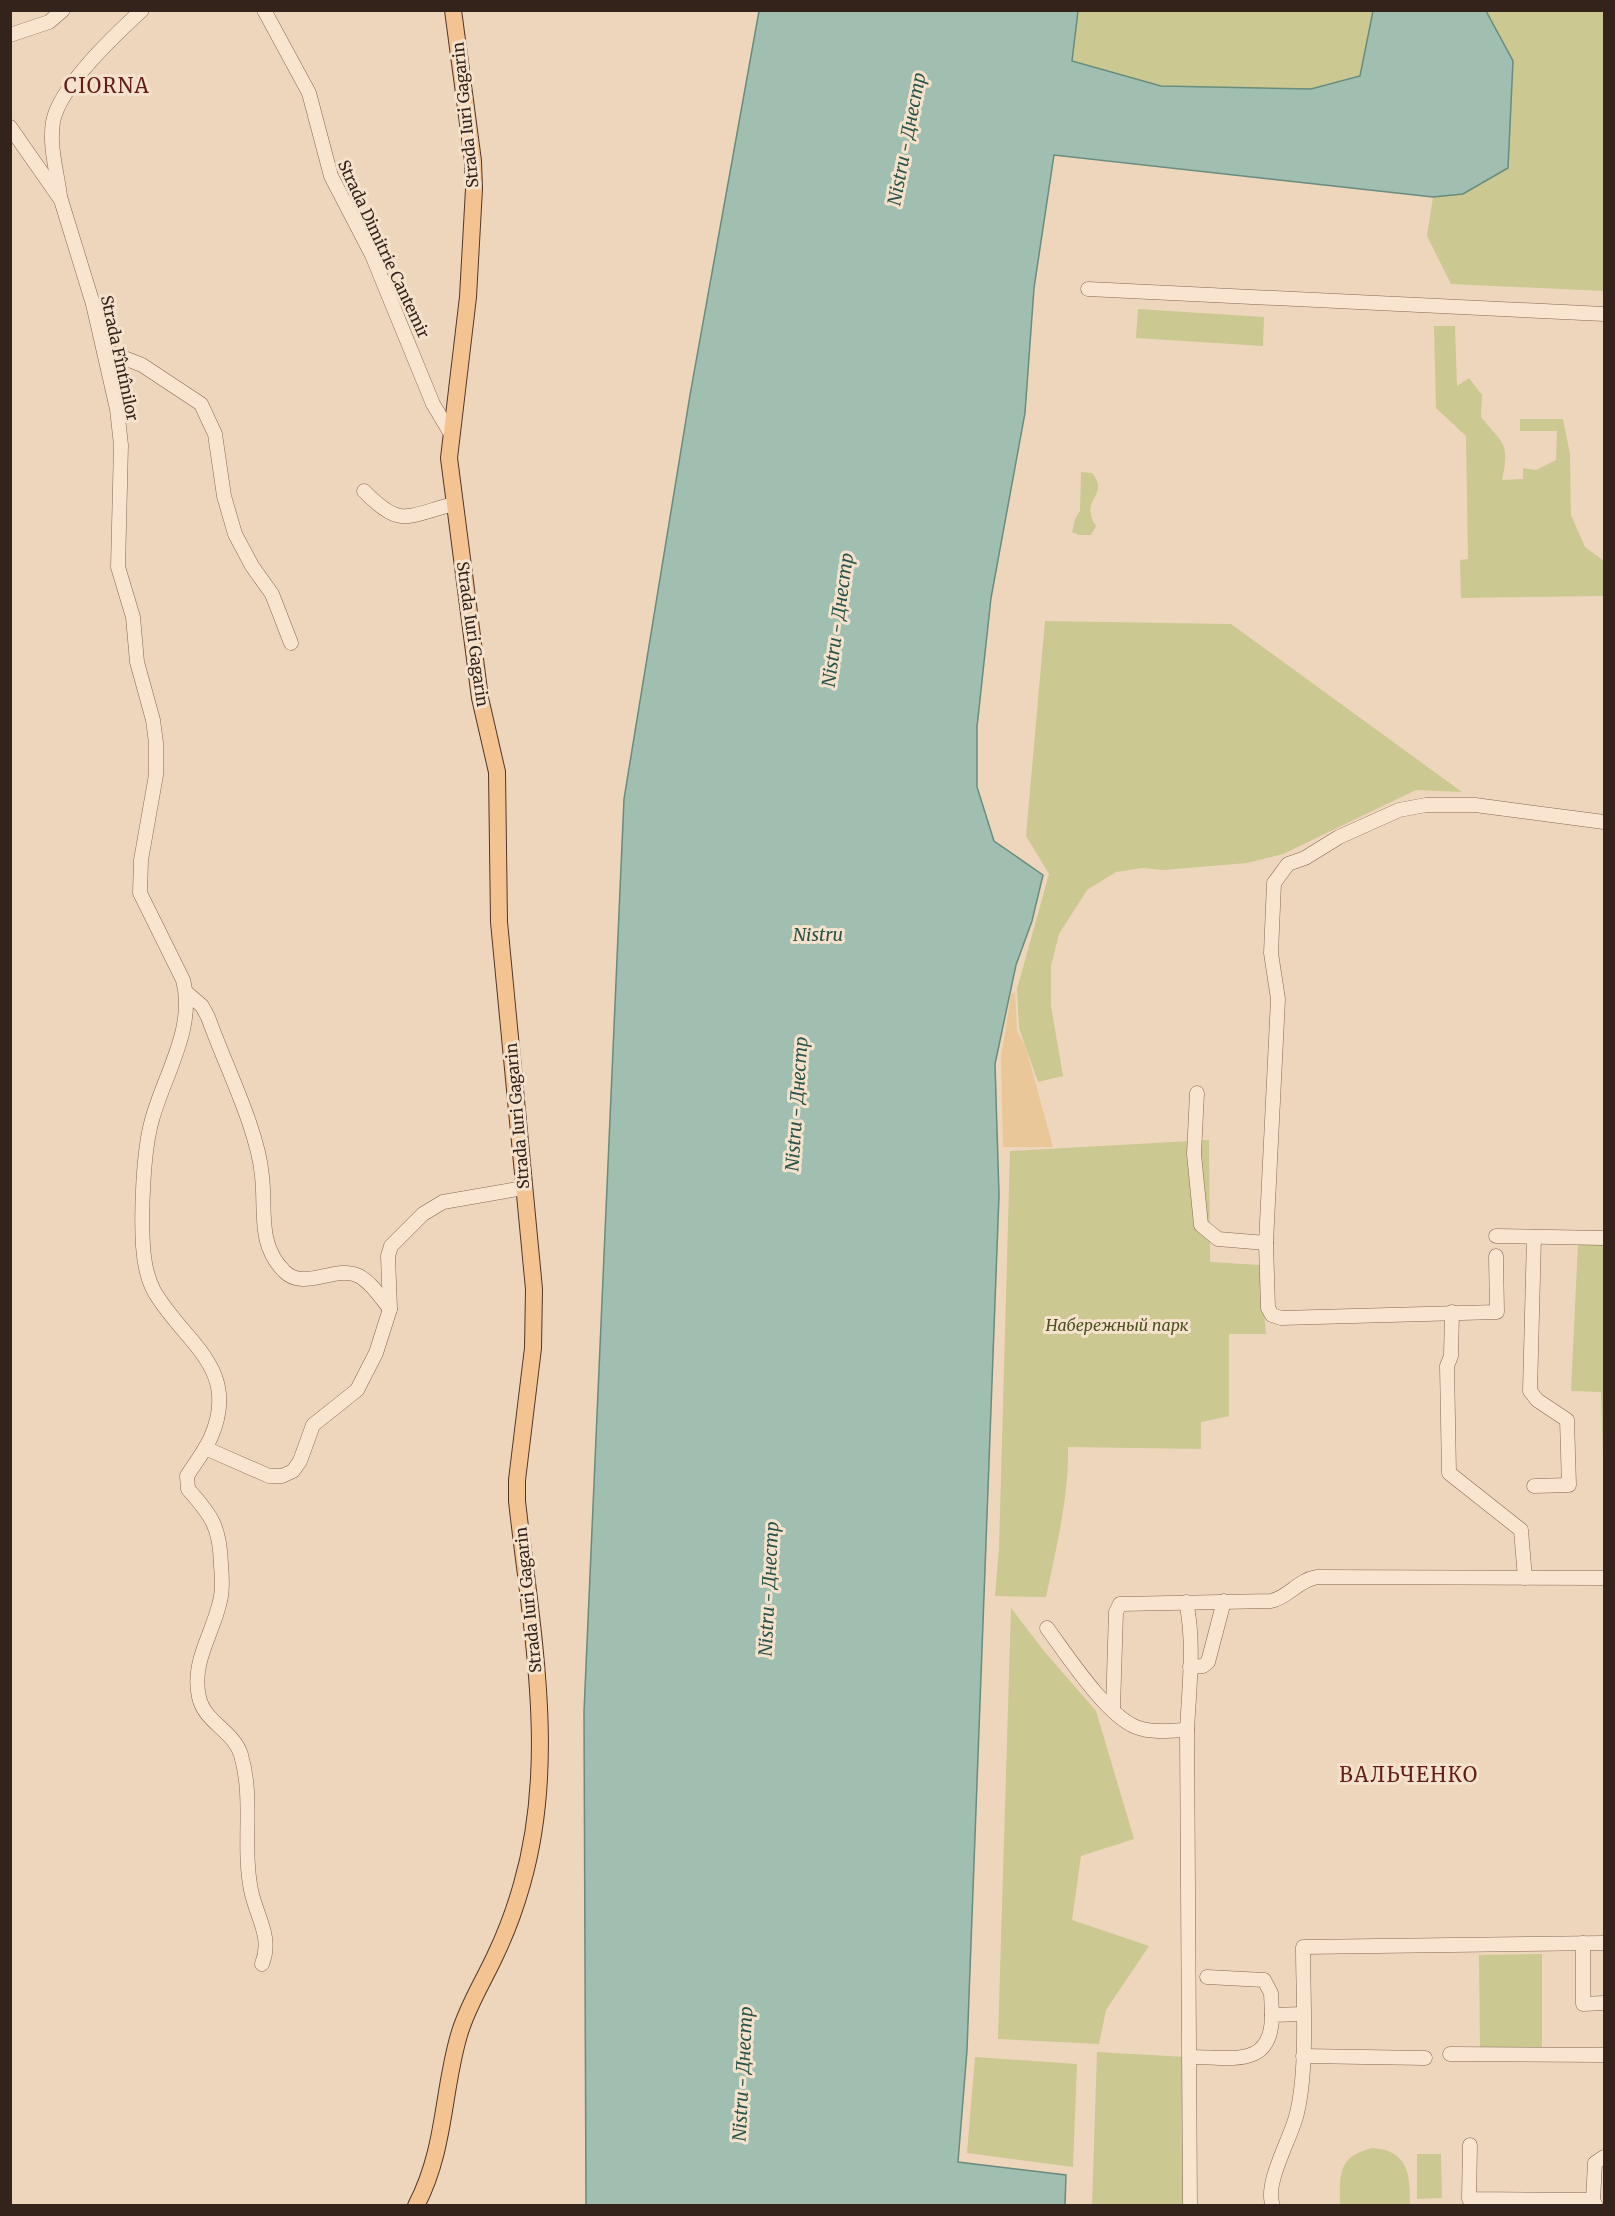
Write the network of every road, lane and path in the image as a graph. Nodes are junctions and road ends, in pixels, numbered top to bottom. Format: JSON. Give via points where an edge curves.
{"nodes":[{"id":1,"x":63,"y":10,"type":"edge"},
{"id":2,"x":142,"y":10,"type":"edge"},
{"id":3,"x":264,"y":10,"type":"edge"},
{"id":4,"x":453,"y":10,"type":"edge"},
{"id":5,"x":10,"y":35,"type":"edge"},
{"id":6,"x":10,"y":127,"type":"edge"},
{"id":7,"x":61,"y":201,"type":"junction"},
{"id":8,"x":1088,"y":289,"type":"dead end"},
{"id":9,"x":1605,"y":314,"type":"edge"},
{"id":10,"x":104,"y":350,"type":"junction"},
{"id":11,"x":451,"y":434,"type":"junction"},
{"id":12,"x":364,"y":491,"type":"dead end"},
{"id":13,"x":454,"y":504,"type":"junction"},
{"id":14,"x":291,"y":643,"type":"dead end"},
{"id":15,"x":1605,"y":822,"type":"edge"},
{"id":16,"x":187,"y":993,"type":"junction"},
{"id":17,"x":1197,"y":1094,"type":"dead end"},
{"id":18,"x":523,"y":1188,"type":"junction"},
{"id":19,"x":1496,"y":1236,"type":"dead end"},
{"id":20,"x":1534,"y":1237,"type":"junction"},
{"id":21,"x":1605,"y":1238,"type":"edge"},
{"id":22,"x":1266,"y":1243,"type":"junction"},
{"id":23,"x":1496,"y":1256,"type":"dead end"},
{"id":24,"x":390,"y":1310,"type":"junction"},
{"id":25,"x":1452,"y":1312,"type":"junction"},
{"id":26,"x":206,"y":1448,"type":"junction"},
{"id":27,"x":1534,"y":1486,"type":"dead end"},
{"id":28,"x":1525,"y":1578,"type":"junction"},
{"id":29,"x":1605,"y":1578,"type":"edge"},
{"id":30,"x":1224,"y":1601,"type":"junction"},
{"id":31,"x":1186,"y":1602,"type":"junction"},
{"id":32,"x":1047,"y":1628,"type":"dead end"},
{"id":33,"x":1190,"y":1667,"type":"junction"},
{"id":34,"x":1113,"y":1708,"type":"junction"},
{"id":35,"x":1187,"y":1730,"type":"junction"},
{"id":36,"x":1583,"y":1943,"type":"junction"},
{"id":37,"x":1605,"y":1943,"type":"edge"},
{"id":38,"x":262,"y":1964,"type":"dead end"},
{"id":39,"x":1207,"y":1977,"type":"dead end"},
{"id":40,"x":1605,"y":2003,"type":"edge"},
{"id":41,"x":1303,"y":2014,"type":"junction"},
{"id":42,"x":1272,"y":2015,"type":"junction"},
{"id":43,"x":1450,"y":2054,"type":"dead end"},
{"id":44,"x":1605,"y":2055,"type":"edge"},
{"id":45,"x":1303,"y":2056,"type":"junction"},
{"id":46,"x":1191,"y":2057,"type":"junction"},
{"id":47,"x":1425,"y":2058,"type":"dead end"},
{"id":48,"x":1470,"y":2145,"type":"dead end"},
{"id":49,"x":1605,"y":2157,"type":"edge"},
{"id":50,"x":1595,"y":2203,"type":"edge"},
{"id":51,"x":416,"y":2205,"type":"edge"},
{"id":52,"x":1190,"y":2205,"type":"edge"},
{"id":53,"x":1273,"y":2205,"type":"edge"}],
"edges":[{"from":1,"to":5,"type":"street","via":[[50,21]]},
{"from":2,"to":7,"type":"street","via":[[100,49],[60,102],[52,132]]},
{"from":3,"to":11,"type":"street","name":"Strada Dimitrie Cantemir","via":[[309,93],[331,176],[372,255],[433,404]]},
{"from":4,"to":11,"type":"main road","name":"Strada Iuri Gagarin","via":[[474,189],[468,297]]},
{"from":6,"to":7,"type":"street","name":"Strada Fîntînilor"},
{"from":7,"to":10,"type":"street","name":"Strada Fîntînilor"},
{"from":8,"to":9,"type":"street"},
{"from":10,"to":14,"type":"street","via":[[142,365],[201,404],[215,434],[224,496],[235,534],[272,594]]},
{"from":10,"to":16,"type":"street","name":"Strada Fîntînilor","via":[[121,445],[118,567],[133,617],[137,662],[153,720],[157,759],[140,893]]},
{"from":11,"to":13,"type":"main road","name":"Strada Iuri Gagarin","via":[[449,458]]},
{"from":12,"to":13,"type":"street","via":[[383,511],[399,518]]},
{"from":13,"to":18,"type":"main road","name":"Strada Iuri Gagarin","via":[[480,698],[497,772],[499,922]]},
{"from":15,"to":22,"type":"street","via":[[1486,806],[1426,805],[1394,812],[1288,864],[1274,883],[1272,907],[1271,953],[1278,999]]},
{"from":16,"to":24,"type":"street","via":[[202,1006],[250,1127],[261,1165],[264,1233],[283,1270],[299,1278],[342,1273],[359,1276]]},
{"from":16,"to":26,"type":"street","via":[[178,1050],[148,1133],[143,1246],[153,1289],[169,1315],[207,1357],[215,1377],[218,1413]]},
{"from":17,"to":22,"type":"street","via":[[1194,1154],[1201,1225],[1218,1239]]},
{"from":18,"to":24,"type":"street","via":[[456,1197],[423,1214],[389,1251]]},
{"from":18,"to":51,"type":"main road","name":"Strada Iuri Gagarin","via":[[535,1330],[517,1501],[539,1701],[538,1812],[510,1921],[460,2031],[443,2127]]},
{"from":19,"to":20,"type":"street"},
{"from":20,"to":21,"type":"street"},
{"from":20,"to":27,"type":"street","via":[[1530,1391],[1567,1420],[1569,1485]]},
{"from":22,"to":25,"type":"street","via":[[1268,1308],[1272,1315],[1281,1318]]},
{"from":23,"to":25,"type":"street","via":[[1497,1312]]},
{"from":24,"to":26,"type":"street","via":[[357,1390],[313,1425],[293,1471],[269,1476]]},
{"from":25,"to":28,"type":"street","via":[[1451,1356],[1447,1366],[1449,1473],[1521,1530]]},
{"from":26,"to":38,"type":"street","via":[[186,1483],[219,1533],[222,1577],[221,1600],[199,1665],[199,1697],[206,1713],[231,1737],[240,1752],[247,1792],[245,1854],[266,1941]]},
{"from":28,"to":29,"type":"street"},
{"from":28,"to":30,"type":"street","via":[[1317,1577],[1305,1579],[1279,1599]]},
{"from":30,"to":31,"type":"street"},
{"from":30,"to":33,"type":"street","via":[[1208,1662]]},
{"from":31,"to":33,"type":"street"},
{"from":31,"to":34,"type":"street","via":[[1116,1606]]},
{"from":32,"to":34,"type":"street"},
{"from":33,"to":35,"type":"street"},
{"from":34,"to":35,"type":"street","via":[[1138,1728]]},
{"from":35,"to":46,"type":"street"},
{"from":36,"to":37,"type":"street"},
{"from":36,"to":40,"type":"street","via":[[1583,2004]]},
{"from":36,"to":41,"type":"street","via":[[1303,1947]]},
{"from":39,"to":42,"type":"street","via":[[1264,1980],[1271,1994]]},
{"from":41,"to":42,"type":"street"},
{"from":41,"to":45,"type":"street"},
{"from":42,"to":46,"type":"street","via":[[1272,2034],[1265,2048],[1251,2056]]},
{"from":43,"to":44,"type":"street"},
{"from":45,"to":47,"type":"street"},
{"from":45,"to":53,"type":"street","via":[[1298,2113],[1273,2182]]},
{"from":46,"to":52,"type":"street"},
{"from":48,"to":50,"type":"street","via":[[1469,2199]]},
{"from":49,"to":50,"type":"street","via":[[1595,2163]]}]}
